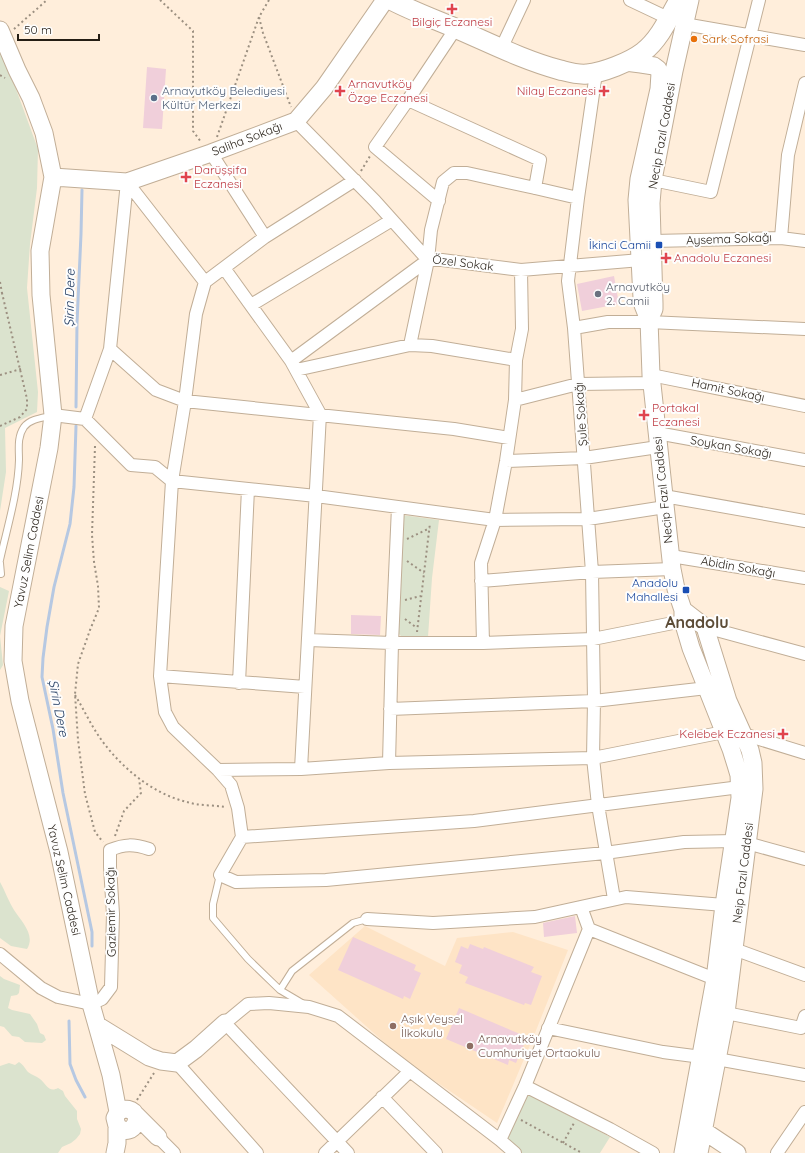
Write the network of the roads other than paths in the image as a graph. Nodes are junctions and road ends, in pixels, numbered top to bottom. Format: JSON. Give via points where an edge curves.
{"nodes":[{"id":1,"x":385,"y":0,"type":"edge"},
{"id":2,"x":391,"y":0,"type":"edge"},
{"id":3,"x":524,"y":0,"type":"edge"},
{"id":4,"x":630,"y":0,"type":"edge"},
{"id":5,"x":679,"y":0,"type":"edge"},
{"id":6,"x":690,"y":0,"type":"edge"},
{"id":7,"x":760,"y":0,"type":"edge"},
{"id":8,"x":676,"y":21,"type":"junction"},
{"id":9,"x":456,"y":28,"type":"junction"},
{"id":10,"x":2,"y":34,"type":"edge"},
{"id":11,"x":751,"y":36,"type":"junction"},
{"id":12,"x":805,"y":45,"type":"edge"},
{"id":13,"x":501,"y":49,"type":"junction"},
{"id":14,"x":625,"y":62,"type":"junction"},
{"id":15,"x":596,"y":73,"type":"junction"},
{"id":16,"x":805,"y":83,"type":"edge"},
{"id":17,"x":408,"y":100,"type":"junction"},
{"id":18,"x":296,"y":121,"type":"junction"},
{"id":19,"x":211,"y":153,"type":"junction"},
{"id":20,"x":53,"y":177,"type":"junction"},
{"id":21,"x":355,"y":180,"type":"junction"},
{"id":22,"x":653,"y":180,"type":"junction"},
{"id":23,"x":127,"y":182,"type":"junction"},
{"id":24,"x":535,"y":188,"type":"junction"},
{"id":25,"x":578,"y":198,"type":"junction"},
{"id":26,"x":439,"y":201,"type":"junction"},
{"id":27,"x":392,"y":220,"type":"junction"},
{"id":28,"x":265,"y":238,"type":"junction"},
{"id":29,"x":781,"y":238,"type":"junction"},
{"id":30,"x":653,"y":241,"type":"junction"},
{"id":31,"x":805,"y":241,"type":"edge"},
{"id":32,"x":428,"y":260,"type":"junction"},
{"id":33,"x":641,"y":260,"type":"junction"},
{"id":34,"x":570,"y":266,"type":"junction"},
{"id":35,"x":224,"y":268,"type":"junction"},
{"id":36,"x":520,"y":270,"type":"junction"},
{"id":37,"x":205,"y":282,"type":"junction"},
{"id":38,"x":251,"y":305,"type":"junction"},
{"id":39,"x":649,"y":321,"type":"junction"},
{"id":40,"x":574,"y":328,"type":"junction"},
{"id":41,"x":805,"y":329,"type":"edge"},
{"id":42,"x":410,"y":345,"type":"junction"},
{"id":43,"x":110,"y":349,"type":"junction"},
{"id":44,"x":516,"y":360,"type":"junction"},
{"id":45,"x":294,"y":366,"type":"junction"},
{"id":46,"x":652,"y":379,"type":"junction"},
{"id":47,"x":578,"y":384,"type":"junction"},
{"id":48,"x":515,"y":400,"type":"junction"},
{"id":49,"x":185,"y":401,"type":"junction"},
{"id":50,"x":805,"y":406,"type":"edge"},
{"id":51,"x":320,"y":414,"type":"junction"},
{"id":52,"x":52,"y":415,"type":"junction"},
{"id":53,"x":85,"y":419,"type":"junction"},
{"id":54,"x":509,"y":438,"type":"junction"},
{"id":55,"x":658,"y":440,"type":"junction"},
{"id":56,"x":584,"y":458,"type":"junction"},
{"id":57,"x":805,"y":460,"type":"edge"},
{"id":58,"x":506,"y":461,"type":"junction"},
{"id":59,"x":172,"y":481,"type":"junction"},
{"id":60,"x":248,"y":489,"type":"junction"},
{"id":61,"x":316,"y":496,"type":"junction"},
{"id":62,"x":664,"y":501,"type":"junction"},
{"id":63,"x":398,"y":507,"type":"junction"},
{"id":64,"x":588,"y":519,"type":"junction"},
{"id":65,"x":495,"y":520,"type":"junction"},
{"id":66,"x":805,"y":521,"type":"edge"},
{"id":67,"x":0,"y":560,"type":"edge"},
{"id":68,"x":672,"y":562,"type":"junction"},
{"id":69,"x":0,"y":563,"type":"edge"},
{"id":70,"x":592,"y":572,"type":"junction"},
{"id":71,"x":1,"y":574,"type":"dead end"},
{"id":72,"x":805,"y":578,"type":"edge"},
{"id":73,"x":481,"y":580,"type":"junction"},
{"id":74,"x":683,"y":616,"type":"junction"},
{"id":75,"x":705,"y":627,"type":"junction"},
{"id":76,"x":593,"y":639,"type":"junction"},
{"id":77,"x":308,"y":640,"type":"junction"},
{"id":78,"x":392,"y":643,"type":"junction"},
{"id":79,"x":483,"y":643,"type":"junction"},
{"id":80,"x":805,"y":654,"type":"edge"},
{"id":81,"x":160,"y":676,"type":"junction"},
{"id":82,"x":240,"y":683,"type":"junction"},
{"id":83,"x":305,"y":687,"type":"junction"},
{"id":84,"x":707,"y":688,"type":"junction"},
{"id":85,"x":594,"y":701,"type":"junction"},
{"id":86,"x":390,"y":709,"type":"junction"},
{"id":87,"x":724,"y":732,"type":"junction"},
{"id":88,"x":743,"y":734,"type":"junction"},
{"id":89,"x":805,"y":753,"type":"edge"},
{"id":90,"x":593,"y":758,"type":"junction"},
{"id":91,"x":389,"y":763,"type":"junction"},
{"id":92,"x":301,"y":769,"type":"junction"},
{"id":93,"x":218,"y":770,"type":"junction"},
{"id":94,"x":740,"y":787,"type":"junction"},
{"id":95,"x":598,"y":805,"type":"junction"},
{"id":96,"x":242,"y":837,"type":"junction"},
{"id":97,"x":740,"y":842,"type":"junction"},
{"id":98,"x":149,"y":849,"type":"dead end"},
{"id":99,"x":605,"y":853,"type":"junction"},
{"id":100,"x":805,"y":859,"type":"edge"},
{"id":101,"x":220,"y":875,"type":"junction"},
{"id":102,"x":614,"y":900,"type":"junction"},
{"id":103,"x":724,"y":904,"type":"junction"},
{"id":104,"x":581,"y":907,"type":"junction"},
{"id":105,"x":368,"y":919,"type":"joint"},
{"id":106,"x":589,"y":929,"type":"junction"},
{"id":107,"x":734,"y":949,"type":"junction"},
{"id":108,"x":0,"y":954,"type":"edge"},
{"id":109,"x":805,"y":974,"type":"edge"},
{"id":110,"x":715,"y":979,"type":"junction"},
{"id":111,"x":280,"y":990,"type":"junction"},
{"id":112,"x":91,"y":1004,"type":"junction"},
{"id":113,"x":309,"y":1007,"type":"junction"},
{"id":114,"x":726,"y":1013,"type":"junction"},
{"id":115,"x":805,"y":1016,"type":"edge"},
{"id":116,"x":225,"y":1023,"type":"junction"},
{"id":117,"x":97,"y":1025,"type":"junction"},
{"id":118,"x":548,"y":1028,"type":"junction"},
{"id":119,"x":709,"y":1058,"type":"junction"},
{"id":120,"x":169,"y":1062,"type":"junction"},
{"id":121,"x":410,"y":1071,"type":"junction"},
{"id":122,"x":805,"y":1075,"type":"edge"},
{"id":123,"x":525,"y":1086,"type":"junction"},
{"id":124,"x":382,"y":1097,"type":"junction"},
{"id":125,"x":805,"y":1112,"type":"edge"},
{"id":126,"x":125,"y":1125,"type":"edge"},
{"id":127,"x":704,"y":1130,"type":"junction"},
{"id":128,"x":158,"y":1136,"type":"joint"},
{"id":129,"x":500,"y":1140,"type":"junction"},
{"id":130,"x":337,"y":1141,"type":"junction"},
{"id":131,"x":174,"y":1153,"type":"edge"},
{"id":132,"x":257,"y":1153,"type":"edge"},
{"id":133,"x":325,"y":1153,"type":"edge"},
{"id":134,"x":348,"y":1153,"type":"edge"},
{"id":135,"x":436,"y":1153,"type":"edge"},
{"id":136,"x":515,"y":1153,"type":"edge"},
{"id":137,"x":653,"y":1153,"type":"edge"},
{"id":138,"x":683,"y":1153,"type":"edge"},
{"id":139,"x":699,"y":1153,"type":"edge"},
{"id":140,"x":737,"y":1153,"type":"edge"},
{"id":141,"x":778,"y":1153,"type":"edge"}],
"edges":[{"from":1,"to":18,"type":"main road","name":"Saliha Sokağı","via":[[324,88]]},
{"from":2,"to":9,"type":"main road"},
{"from":3,"to":13,"type":"street"},
{"from":4,"to":8,"type":"street"},
{"from":5,"to":8,"type":"main road"},
{"from":6,"to":8,"type":"main road","name":"Necip Fazıl Caddesi"},
{"from":7,"to":11,"type":"street"},
{"from":8,"to":11,"type":"street"},
{"from":8,"to":14,"type":"main road","via":[[642,53]]},
{"from":8,"to":22,"type":"main road","name":"Necip Fazıl Caddesi"},
{"from":9,"to":13,"type":"main road"},
{"from":9,"to":17,"type":"street"},
{"from":10,"to":20,"type":"main road","name":"Yavuz Selim Caddesi","via":[[44,133]]},
{"from":11,"to":12,"type":"street"},
{"from":11,"to":22,"type":"street","via":[[711,192]]},
{"from":13,"to":15,"type":"main road","via":[[542,65],[576,74]]},
{"from":14,"to":15,"type":"main road"},
{"from":14,"to":33,"type":"main road","name":"Necip Fazıl Caddesi","via":[[654,66],[660,73],[659,89],[639,179]]},
{"from":15,"to":25,"type":"street","name":"Şule Sokağı"},
{"from":16,"to":29,"type":"street","via":[[788,155]]},
{"from":17,"to":24,"type":"street","via":[[540,160]]},
{"from":17,"to":26,"type":"street","via":[[375,146]]},
{"from":18,"to":19,"type":"main road","name":"Saliha Sokağı"},
{"from":18,"to":21,"type":"street","name":"Özel Sokak"},
{"from":19,"to":23,"type":"main road","name":"Saliha Sokağı"},
{"from":19,"to":28,"type":"street"},
{"from":20,"to":23,"type":"main road","name":"Saliha Sokağı"},
{"from":20,"to":52,"type":"main road","name":"Yavuz Selim Caddesi","via":[[40,251]]},
{"from":21,"to":27,"type":"street","name":"Özel Sokak"},
{"from":21,"to":28,"type":"street"},
{"from":22,"to":30,"type":"main road","name":"Necip Fazıl Caddesi"},
{"from":23,"to":37,"type":"street"},
{"from":23,"to":43,"type":"street"},
{"from":24,"to":25,"type":"street"},
{"from":24,"to":26,"type":"street","via":[[454,173],[443,182]]},
{"from":25,"to":34,"type":"street","name":"Şule Sokağı"},
{"from":26,"to":32,"type":"street","via":[[430,230]]},
{"from":27,"to":32,"type":"street","name":"Özel Sokak"},
{"from":27,"to":38,"type":"street"},
{"from":28,"to":35,"type":"street"},
{"from":29,"to":30,"type":"street","name":"Aysema Sokağı"},
{"from":29,"to":31,"type":"street","name":"Aysema Sokağı"},
{"from":30,"to":39,"type":"main road","name":"Necip Fazıl Caddesi","via":[[654,309]]},
{"from":32,"to":36,"type":"street","name":"Özel Sokak"},
{"from":32,"to":42,"type":"street"},
{"from":32,"to":45,"type":"street"},
{"from":33,"to":34,"type":"street","name":"Özel Sokak"},
{"from":33,"to":39,"type":"main road","name":"Necip Fazıl Caddesi","via":[[643,305]]},
{"from":34,"to":36,"type":"street","name":"Özel Sokak"},
{"from":34,"to":40,"type":"street","name":"Şule Sokağı","via":[[568,280]]},
{"from":35,"to":37,"type":"street"},
{"from":35,"to":38,"type":"street"},
{"from":36,"to":44,"type":"street","via":[[522,329]]},
{"from":37,"to":49,"type":"street","via":[[196,314]]},
{"from":38,"to":45,"type":"street"},
{"from":39,"to":40,"type":"street","via":[[608,322]]},
{"from":39,"to":41,"type":"street"},
{"from":39,"to":46,"type":"main road","name":"Necip Fazıl Caddesi"},
{"from":40,"to":47,"type":"street","name":"Şule Sokağı"},
{"from":42,"to":44,"type":"street","via":[[432,346]]},
{"from":42,"to":45,"type":"street"},
{"from":43,"to":49,"type":"street","via":[[156,390]]},
{"from":43,"to":53,"type":"street"},
{"from":44,"to":48,"type":"street"},
{"from":45,"to":51,"type":"street"},
{"from":46,"to":47,"type":"street","name":"Hamit Sokağı"},
{"from":46,"to":50,"type":"street","name":"Hamit Sokağı"},
{"from":46,"to":55,"type":"main road","name":"Necip Fazıl Caddesi"},
{"from":47,"to":48,"type":"street","name":"Hamit Sokağı"},
{"from":47,"to":56,"type":"street","name":"Şule Sokağı"},
{"from":48,"to":54,"type":"street"},
{"from":49,"to":51,"type":"street"},
{"from":49,"to":59,"type":"street"},
{"from":51,"to":54,"type":"street"},
{"from":51,"to":61,"type":"street"},
{"from":52,"to":53,"type":"street"},
{"from":52,"to":67,"type":"lane","via":[[31,421],[19,435],[18,472]]},
{"from":52,"to":112,"type":"main road","name":"Yavuz Selim Caddesi","via":[[49,448],[14,626],[13,661],[20,701],[58,852]]},
{"from":53,"to":59,"type":"street","via":[[131,464],[155,466]]},
{"from":54,"to":58,"type":"street"},
{"from":55,"to":56,"type":"street","name":"Soykan Sokağı"},
{"from":55,"to":57,"type":"street","name":"Soykan Sokağı"},
{"from":55,"to":62,"type":"main road","name":"Necip Fazıl Caddesi"},
{"from":56,"to":58,"type":"street","name":"Soykan Sokağı"},
{"from":56,"to":64,"type":"street","name":"Şule Sokağı"},
{"from":58,"to":65,"type":"street"},
{"from":59,"to":60,"type":"street"},
{"from":59,"to":81,"type":"street"},
{"from":60,"to":61,"type":"street"},
{"from":60,"to":82,"type":"street"},
{"from":61,"to":63,"type":"street"},
{"from":61,"to":77,"type":"street"},
{"from":62,"to":64,"type":"street"},
{"from":62,"to":66,"type":"street"},
{"from":62,"to":68,"type":"main road","name":"Necip Fazıl Caddesi"},
{"from":63,"to":65,"type":"street"},
{"from":63,"to":78,"type":"street"},
{"from":64,"to":65,"type":"street"},
{"from":64,"to":70,"type":"street","name":"Şule Sokağı"},
{"from":65,"to":73,"type":"street","via":[[481,563]]},
{"from":68,"to":70,"type":"street","name":"Abidin Sokağı"},
{"from":68,"to":72,"type":"street","name":"Abidin Sokağı"},
{"from":68,"to":74,"type":"main road","name":"Necip Fazıl Caddesi"},
{"from":69,"to":71,"type":"lane"},
{"from":70,"to":73,"type":"street","name":"Abidin Sokağı"},
{"from":70,"to":76,"type":"street","name":"Şule Sokağı"},
{"from":73,"to":79,"type":"street"},
{"from":74,"to":75,"type":"main road"},
{"from":74,"to":76,"type":"street"},
{"from":74,"to":84,"type":"main road","name":"Necip Fazıl Caddesi","via":[[691,648]]},
{"from":75,"to":80,"type":"street"},
{"from":75,"to":88,"type":"main road","name":"Neip Fazıl Caddesi","via":[[728,701]]},
{"from":76,"to":79,"type":"street"},
{"from":76,"to":85,"type":"street","name":"Şule Sokağı"},
{"from":77,"to":78,"type":"street"},
{"from":77,"to":83,"type":"street"},
{"from":78,"to":79,"type":"street"},
{"from":78,"to":86,"type":"street"},
{"from":81,"to":82,"type":"street"},
{"from":81,"to":93,"type":"street","via":[[165,712],[173,727]]},
{"from":82,"to":83,"type":"street"},
{"from":83,"to":92,"type":"street"},
{"from":84,"to":85,"type":"street"},
{"from":84,"to":87,"type":"main road","name":"Necip Fazıl Caddesi"},
{"from":85,"to":86,"type":"street"},
{"from":85,"to":90,"type":"street","name":"Şule Sokağı"},
{"from":86,"to":91,"type":"street"},
{"from":87,"to":88,"type":"street"},
{"from":87,"to":90,"type":"street"},
{"from":87,"to":94,"type":"main road","name":"Necip Fazıl Caddesi","via":[[736,765]]},
{"from":88,"to":89,"type":"street"},
{"from":88,"to":97,"type":"main road","name":"Neip Fazıl Caddesi","via":[[753,763],[754,789]]},
{"from":90,"to":91,"type":"street"},
{"from":90,"to":95,"type":"street","name":"Şule Sokağı"},
{"from":91,"to":92,"type":"street"},
{"from":92,"to":93,"type":"street"},
{"from":93,"to":96,"type":"street","via":[[231,785],[238,808]]},
{"from":94,"to":95,"type":"street"},
{"from":94,"to":97,"type":"main road","name":"Necip Fazıl Caddesi"},
{"from":95,"to":96,"type":"street","via":[[474,821]]},
{"from":95,"to":99,"type":"street","name":"Şule Sokağı"},
{"from":96,"to":101,"type":"street"},
{"from":97,"to":99,"type":"street","via":[[684,842]]},
{"from":97,"to":100,"type":"street"},
{"from":97,"to":103,"type":"main road"},
{"from":97,"to":107,"type":"main road","name":"Neip Fazıl Caddesi"},
{"from":98,"to":112,"type":"street","name":"Gaziemir Sokağı","via":[[135,845],[110,850],[113,914],[111,987],[102,999]]},
{"from":99,"to":101,"type":"street","via":[[326,880],[236,882]]},
{"from":99,"to":102,"type":"street","name":"Şule Sokağı"},
{"from":101,"to":111,"type":"lane","via":[[213,904],[213,918],[248,959]]},
{"from":102,"to":103,"type":"street","via":[[626,896]]},
{"from":102,"to":104,"type":"street"},
{"from":103,"to":110,"type":"main road"},
{"from":104,"to":105,"type":"street","via":[[535,917],[441,923]]},
{"from":104,"to":106,"type":"street"},
{"from":105,"to":111,"type":"lane","via":[[353,923],[292,971]]},
{"from":106,"to":110,"type":"street"},
{"from":106,"to":118,"type":"street"},
{"from":107,"to":109,"type":"street"},
{"from":107,"to":114,"type":"main road","name":"Neip Fazıl Caddesi"},
{"from":108,"to":112,"type":"street","via":[[41,988],[58,997]]},
{"from":110,"to":119,"type":"main road"},
{"from":111,"to":113,"type":"lane"},
{"from":112,"to":117,"type":"main road","name":"Yavuz Selim Caddesi"},
{"from":113,"to":116,"type":"street","via":[[269,1003],[248,1004]]},
{"from":113,"to":121,"type":"street","via":[[338,1016]]},
{"from":114,"to":115,"type":"street","via":[[801,1028]]},
{"from":114,"to":119,"type":"main road","name":"Neip Fazıl Caddesi"},
{"from":116,"to":120,"type":"main road","via":[[196,1048]]},
{"from":116,"to":130,"type":"street"},
{"from":117,"to":120,"type":"main road","via":[[149,1057]]},
{"from":117,"to":126,"type":"main road","name":"Yavuz Selim Caddesi"},
{"from":118,"to":119,"type":"street","via":[[663,1052]]},
{"from":118,"to":123,"type":"street"},
{"from":119,"to":122,"type":"street"},
{"from":119,"to":127,"type":"main road","name":"Neip Fazıl Caddesi"},
{"from":119,"to":138,"type":"main road"},
{"from":120,"to":132,"type":"street"},
{"from":121,"to":124,"type":"street"},
{"from":121,"to":129,"type":"street"},
{"from":123,"to":129,"type":"street"},
{"from":123,"to":137,"type":"street"},
{"from":124,"to":130,"type":"street"},
{"from":124,"to":135,"type":"street"},
{"from":125,"to":141,"type":"street"},
{"from":126,"to":128,"type":"main road"},
{"from":127,"to":139,"type":"main road","name":"Neip Fazıl Caddesi"},
{"from":127,"to":140,"type":"main road"},
{"from":128,"to":131,"type":"street"},
{"from":129,"to":136,"type":"street"},
{"from":130,"to":133,"type":"street"},
{"from":130,"to":134,"type":"street"}]}
